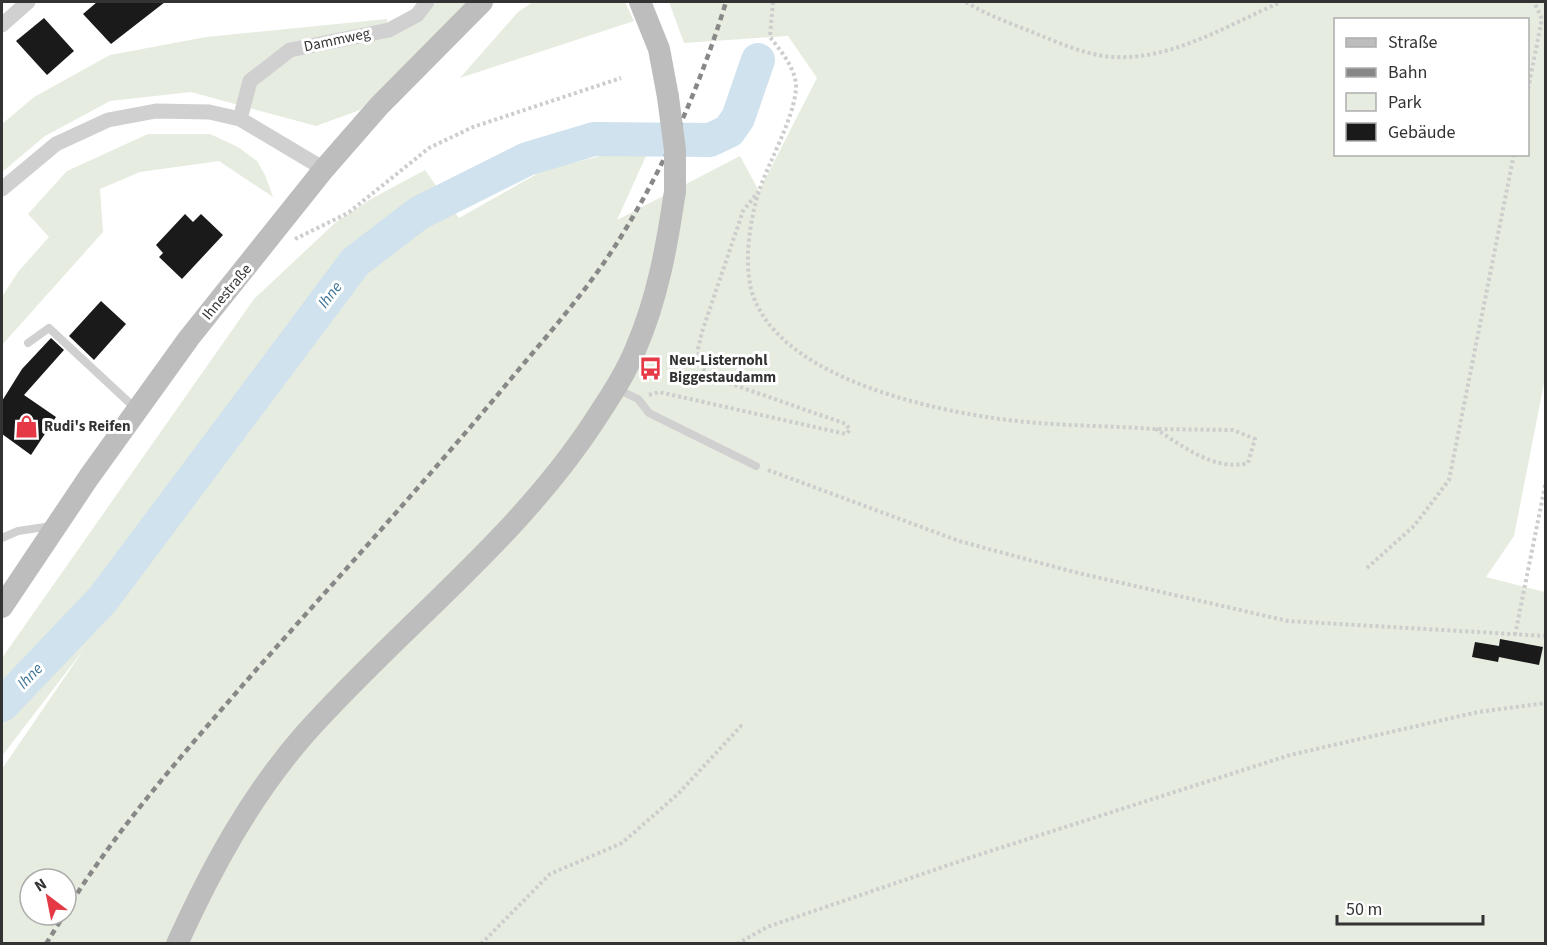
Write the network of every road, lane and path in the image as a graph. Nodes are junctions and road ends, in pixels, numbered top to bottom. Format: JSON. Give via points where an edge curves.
{"nodes":[{"id":1,"x":28,"y":2,"type":"edge"},
{"id":2,"x":427,"y":2,"type":"edge"},
{"id":3,"x":482,"y":2,"type":"edge"},
{"id":4,"x":773,"y":2,"type":"edge"},
{"id":5,"x":966,"y":2,"type":"edge"},
{"id":6,"x":1281,"y":2,"type":"edge"},
{"id":7,"x":1534,"y":2,"type":"edge"},
{"id":8,"x":645,"y":11,"type":"edge"},
{"id":9,"x":2,"y":25,"type":"edge"},
{"id":10,"x":621,"y":78,"type":"dead end"},
{"id":11,"x":1529,"y":80,"type":"edge"},
{"id":12,"x":240,"y":119,"type":"junction"},
{"id":13,"x":1514,"y":156,"type":"edge"},
{"id":14,"x":324,"y":169,"type":"junction"},
{"id":15,"x":2,"y":189,"type":"edge"},
{"id":16,"x":759,"y":191,"type":"junction"},
{"id":17,"x":268,"y":243,"type":"junction"},
{"id":18,"x":28,"y":343,"type":"dead end"},
{"id":19,"x":616,"y":388,"type":"junction"},
{"id":20,"x":638,"y":399,"type":"junction"},
{"id":21,"x":136,"y":409,"type":"junction"},
{"id":22,"x":1156,"y":429,"type":"junction"},
{"id":23,"x":756,"y":466,"type":"joint"},
{"id":24,"x":1545,"y":482,"type":"edge"},
{"id":25,"x":56,"y":525,"type":"junction"},
{"id":26,"x":2,"y":538,"type":"edge"},
{"id":27,"x":1367,"y":568,"type":"dead end"},
{"id":28,"x":2,"y":607,"type":"edge"},
{"id":29,"x":1515,"y":634,"type":"junction"},
{"id":30,"x":1545,"y":636,"type":"edge"},
{"id":31,"x":1545,"y":703,"type":"edge"},
{"id":32,"x":744,"y":728,"type":"dead end"},
{"id":33,"x":177,"y":944,"type":"edge"},
{"id":34,"x":481,"y":944,"type":"edge"},
{"id":35,"x":737,"y":944,"type":"edge"}],
"edges":[{"from":1,"to":9,"type":"street"},
{"from":2,"to":12,"type":"street","name":"Dammweg","via":[[417,15],[389,30],[290,50],[250,81]]},
{"from":3,"to":14,"type":"main road","name":"Ihnestraße","via":[[379,106]]},
{"from":4,"to":16,"type":"path","via":[[770,37],[788,60],[796,88],[779,146]]},
{"from":5,"to":6,"type":"path","via":[[1069,47],[1099,55],[1131,57],[1177,48]]},
{"from":7,"to":11,"type":"path","via":[[1542,19]]},
{"from":8,"to":19,"type":"main road","bridge":true,"via":[[661,59],[675,150],[675,191],[664,265],[636,350]]},
{"from":10,"to":17,"type":"path","via":[[473,126],[429,148],[348,213],[306,235]]},
{"from":12,"to":14,"type":"street"},
{"from":12,"to":15,"type":"street","via":[[209,112],[156,111],[108,120],[56,144]]},
{"from":13,"to":27,"type":"path","via":[[1449,480],[1414,526]]},
{"from":14,"to":17,"type":"main road","name":"Ihnestraße"},
{"from":16,"to":20,"type":"path","via":[[743,211],[702,332],[698,349],[701,368],[720,380],[846,424],[850,430],[846,434],[659,392]]},
{"from":16,"to":22,"type":"path","via":[[747,259],[752,291],[783,340],[825,368],[876,392],[988,418]]},
{"from":17,"to":21,"type":"main road","name":"Ihnestraße"},
{"from":18,"to":21,"type":"lane","via":[[50,328]]},
{"from":19,"to":20,"type":"lane"},
{"from":19,"to":33,"type":"main road","via":[[584,437],[528,507],[358,677],[266,783],[230,839]]},
{"from":20,"to":23,"type":"lane","via":[[649,413]]},
{"from":21,"to":25,"type":"main road","name":"Ihnestraße"},
{"from":22,"to":22,"type":"path","via":[[1233,430],[1255,439],[1254,450],[1248,463],[1234,467],[1200,456]]},
{"from":23,"to":29,"type":"path","via":[[959,541],[1288,621]]},
{"from":24,"to":29,"type":"path"},
{"from":25,"to":26,"type":"lane","via":[[18,531]]},
{"from":25,"to":28,"type":"main road","name":"Ihnestraße"},
{"from":29,"to":30,"type":"path"},
{"from":31,"to":35,"type":"path","via":[[1478,712],[1290,754],[767,927]]},
{"from":32,"to":34,"type":"path","via":[[741,726],[678,794],[622,843],[550,874]]}]}
